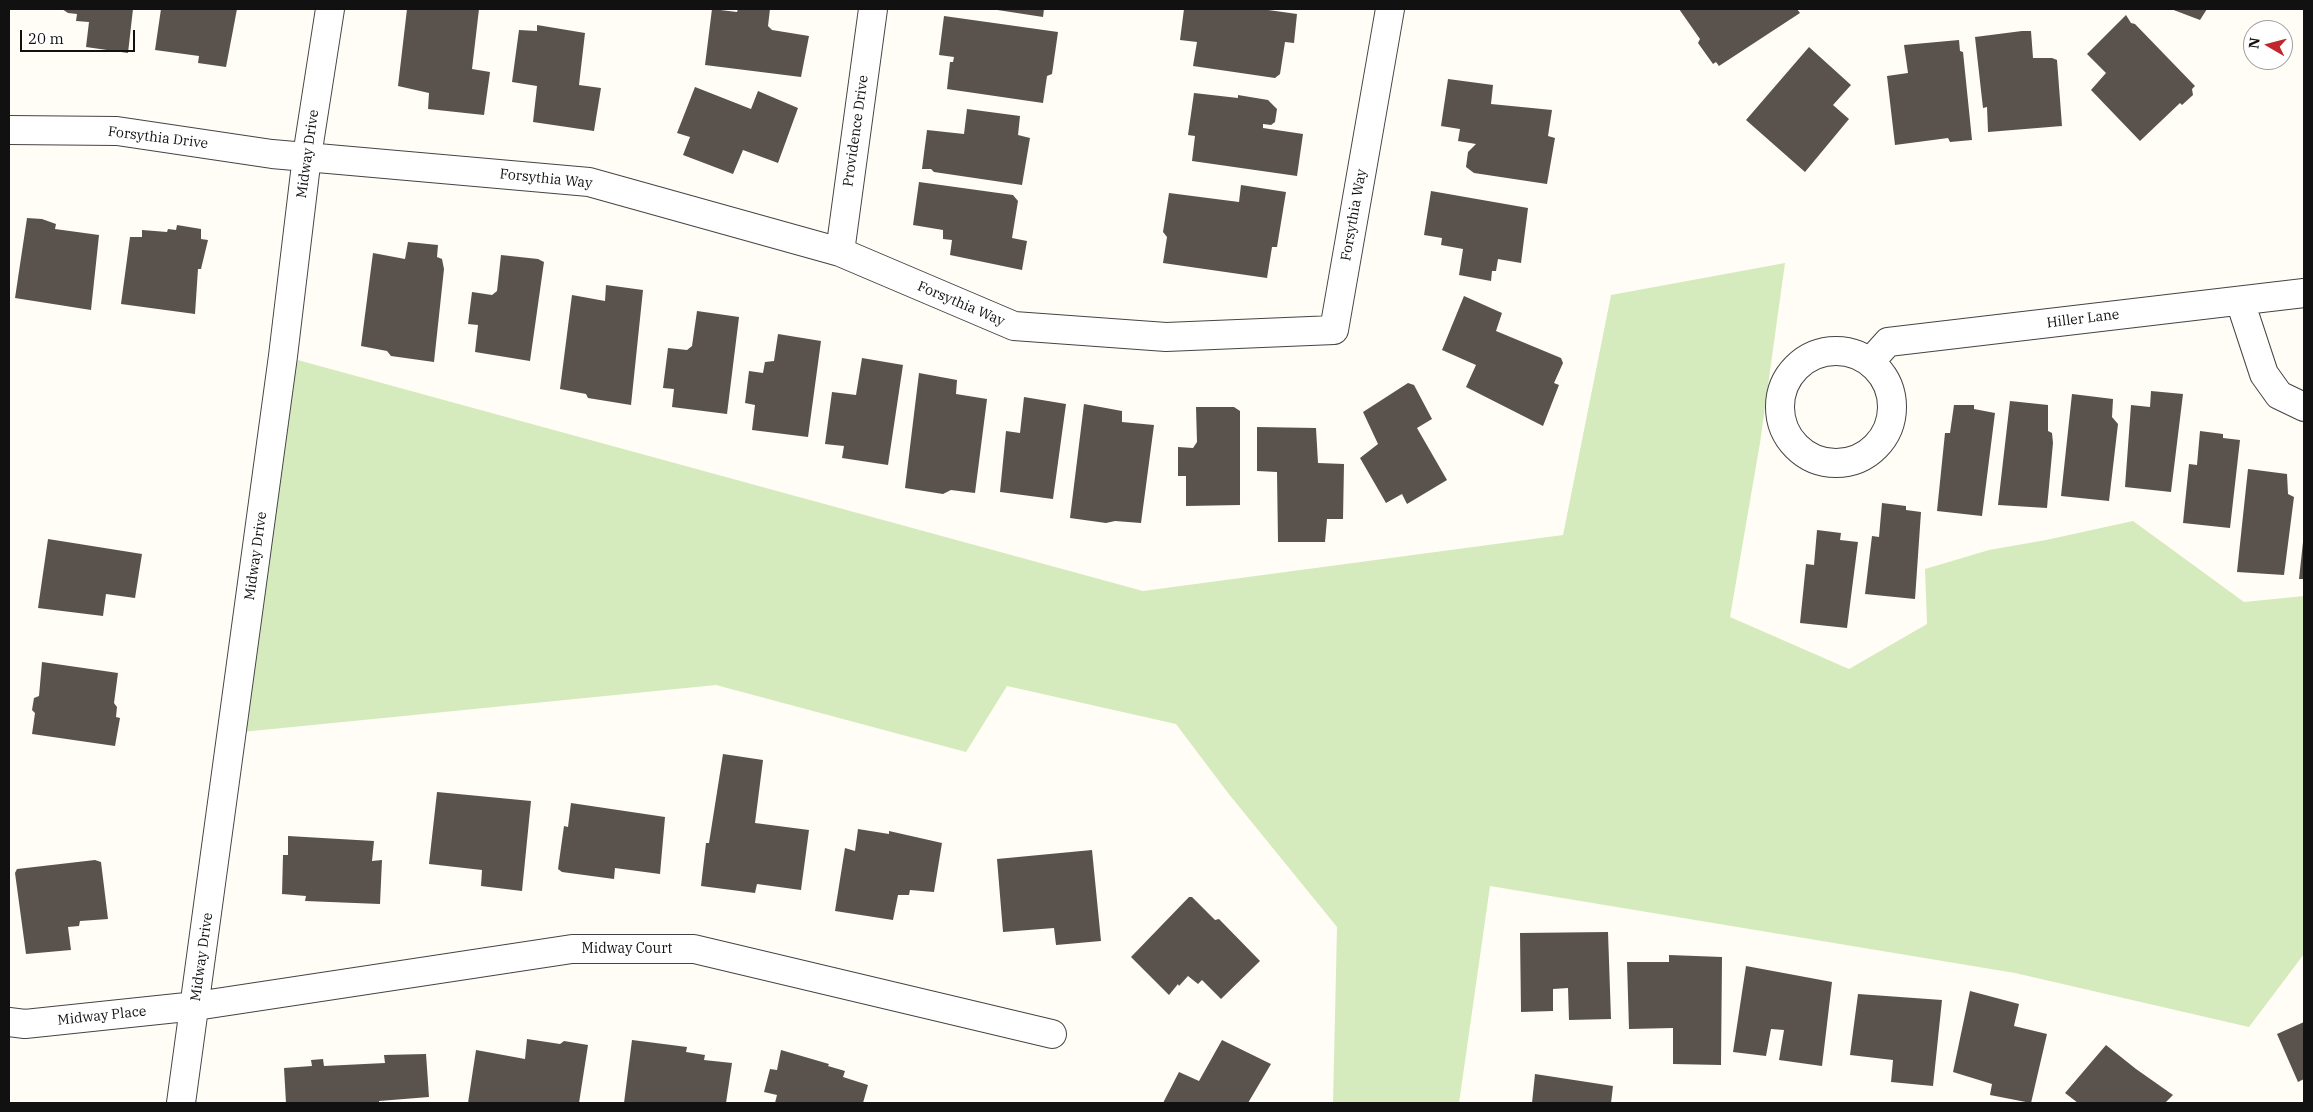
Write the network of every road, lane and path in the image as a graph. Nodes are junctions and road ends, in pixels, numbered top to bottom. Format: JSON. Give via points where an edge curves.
{"nodes":[{"id":1,"x":330,"y":9,"type":"edge"},
{"id":2,"x":873,"y":9,"type":"edge"},
{"id":3,"x":1390,"y":9,"type":"edge"},
{"id":4,"x":9,"y":130,"type":"edge"},
{"id":5,"x":307,"y":156,"type":"junction"},
{"id":6,"x":840,"y":252,"type":"junction"},
{"id":7,"x":2304,"y":293,"type":"edge"},
{"id":8,"x":2240,"y":301,"type":"junction"},
{"id":9,"x":1870,"y":362,"type":"junction"},
{"id":10,"x":2304,"y":407,"type":"edge"},
{"id":11,"x":196,"y":1006,"type":"junction"},
{"id":12,"x":9,"y":1022,"type":"edge"},
{"id":13,"x":1052,"y":1034,"type":"dead end"},
{"id":14,"x":181,"y":1103,"type":"edge"}],
"edges":[{"from":1,"to":5,"type":"street","name":"Midway Drive"},
{"from":2,"to":6,"type":"street","name":"Providence Drive"},
{"from":3,"to":6,"type":"street","name":"Forsythia Way","via":[[1334,330],[1166,337],[1014,326]]},
{"from":4,"to":5,"type":"street","name":"Forsythia Drive","via":[[117,131],[272,154]]},
{"from":5,"to":6,"type":"street","name":"Forsythia Way","via":[[589,182]]},
{"from":5,"to":11,"type":"street","name":"Midway Drive"},
{"from":7,"to":8,"type":"street","name":"Hiller Lane"},
{"from":8,"to":9,"type":"street","name":"Hiller Lane","via":[[1888,342]]},
{"from":8,"to":10,"type":"street","via":[[2264,374],[2279,395]]},
{"from":9,"to":9,"type":"street","via":[[1850,353],[1828,351],[1807,358],[1791,373],[1781,393],[1780,414],[1787,436],[1802,452],[1822,462],[1843,463],[1864,456],[1880,441],[1890,422],[1892,400],[1885,379]]},
{"from":11,"to":12,"type":"street","name":"Midway Place","via":[[25,1024]]},
{"from":11,"to":13,"type":"street","name":"Midway Court","via":[[572,949],[694,949]]},
{"from":11,"to":14,"type":"street","name":"Midway Drive"}]}
